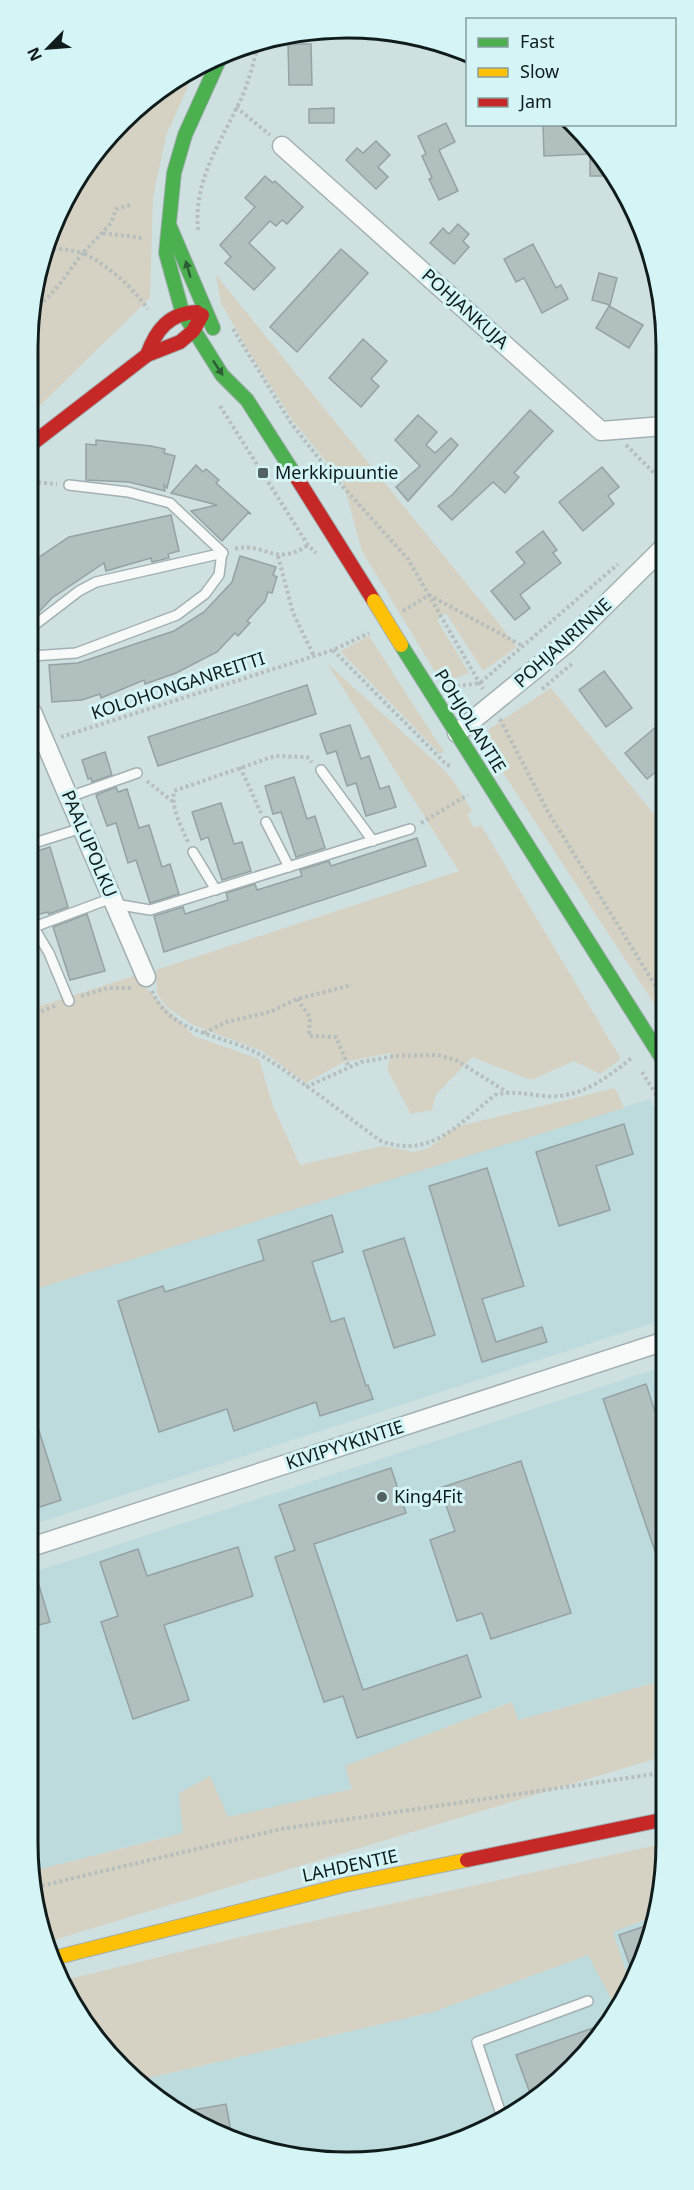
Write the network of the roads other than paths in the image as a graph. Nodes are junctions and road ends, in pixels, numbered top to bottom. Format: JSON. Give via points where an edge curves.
{"nodes":[{"id":1,"x":216,"y":66,"type":"edge"},
{"id":2,"x":282,"y":146,"type":"road end"},
{"id":3,"x":170,"y":227,"type":"junction"},
{"id":4,"x":182,"y":311,"type":"junction"},
{"id":5,"x":204,"y":312,"type":"junction"},
{"id":6,"x":195,"y":331,"type":"junction"},
{"id":7,"x":222,"y":343,"type":"dead end"},
{"id":8,"x":147,"y":355,"type":"junction"},
{"id":9,"x":237,"y":368,"type":"dead end"},
{"id":10,"x":248,"y":400,"type":"junction"},
{"id":11,"x":656,"y":427,"type":"edge"},
{"id":12,"x":38,"y":438,"type":"edge"},
{"id":13,"x":69,"y":485,"type":"road end"},
{"id":14,"x":223,"y":553,"type":"junction"},
{"id":15,"x":656,"y":556,"type":"edge"},
{"id":16,"x":38,"y":622,"type":"edge"},
{"id":17,"x":38,"y":656,"type":"edge"},
{"id":18,"x":38,"y":726,"type":"edge"},
{"id":19,"x":457,"y":734,"type":"junction"},
{"id":20,"x":321,"y":770,"type":"road end"},
{"id":21,"x":137,"y":773,"type":"road end"},
{"id":22,"x":69,"y":796,"type":"junction"},
{"id":23,"x":266,"y":822,"type":"road end"},
{"id":24,"x":82,"y":828,"type":"junction"},
{"id":25,"x":410,"y":829,"type":"road end"},
{"id":26,"x":373,"y":841,"type":"junction"},
{"id":27,"x":38,"y":842,"type":"edge"},
{"id":28,"x":193,"y":852,"type":"road end"},
{"id":29,"x":289,"y":867,"type":"junction"},
{"id":30,"x":216,"y":890,"type":"junction"},
{"id":31,"x":113,"y":901,"type":"junction"},
{"id":32,"x":38,"y":923,"type":"edge"},
{"id":33,"x":38,"y":935,"type":"edge"},
{"id":34,"x":144,"y":986,"type":"road end"},
{"id":35,"x":69,"y":1001,"type":"road end"},
{"id":36,"x":656,"y":1049,"type":"edge"},
{"id":37,"x":656,"y":1344,"type":"edge"},
{"id":38,"x":38,"y":1545,"type":"edge"},
{"id":39,"x":656,"y":1821,"type":"edge"},
{"id":40,"x":59,"y":1957,"type":"edge"},
{"id":41,"x":588,"y":2001,"type":"dead end"},
{"id":42,"x":500,"y":2112,"type":"edge"}],
"edges":[{"from":1,"to":3,"type":"street","name":"POHJOLANTIE","via":[[185,135],[174,173]]},
{"from":2,"to":11,"type":"street","name":"POHJANKUJA","via":[[601,431]]},
{"from":3,"to":4,"type":"street","name":"POHJOLANTIE","via":[[166,253]]},
{"from":5,"to":3,"type":"street","one_way":true,"via":[[183,248]]},
{"from":4,"to":5,"type":"street"},
{"from":4,"to":6,"type":"street","name":"POHJOLANTIE"},
{"from":4,"to":8,"type":"street","via":[[154,333]]},
{"from":5,"to":6,"type":"street"},
{"from":5,"to":7,"type":"street"},
{"from":6,"to":8,"type":"street","via":[[168,351]]},
{"from":6,"to":10,"type":"street","name":"POHJOLANTIE","one_way":true,"via":[[222,375]]},
{"from":8,"to":12,"type":"street"},
{"from":9,"to":10,"type":"street","name":"POHJOLANTIE"},
{"from":10,"to":19,"type":"street","name":"POHJOLANTIE","bridge":true},
{"from":13,"to":14,"type":"lane","via":[[128,492],[170,503]]},
{"from":14,"to":16,"type":"lane","via":[[96,582]]},
{"from":14,"to":17,"type":"lane","via":[[219,575],[206,594],[177,615],[76,653]]},
{"from":15,"to":19,"type":"street","name":"POHJANRINNE","via":[[567,643]]},
{"from":18,"to":22,"type":"street","name":"PAALUPOLKU"},
{"from":19,"to":36,"type":"street","name":"POHJOLANTIE"},
{"from":20,"to":26,"type":"lane"},
{"from":21,"to":22,"type":"lane"},
{"from":22,"to":24,"type":"street","name":"PAALUPOLKU"},
{"from":23,"to":29,"type":"lane"},
{"from":24,"to":27,"type":"lane"},
{"from":24,"to":31,"type":"street","name":"PAALUPOLKU"},
{"from":25,"to":26,"type":"lane"},
{"from":26,"to":29,"type":"lane"},
{"from":28,"to":30,"type":"lane"},
{"from":29,"to":30,"type":"lane"},
{"from":30,"to":31,"type":"lane","via":[[150,910]]},
{"from":31,"to":32,"type":"lane"},
{"from":31,"to":34,"type":"street","name":"PAALUPOLKU"},
{"from":33,"to":35,"type":"lane"},
{"from":37,"to":38,"type":"street","name":"KIVIPYYKINTIE"},
{"from":39,"to":40,"type":"street","name":"LAHDENTIE","via":[[344,1885]]},
{"from":41,"to":42,"type":"lane","via":[[477,2042]]}]}
